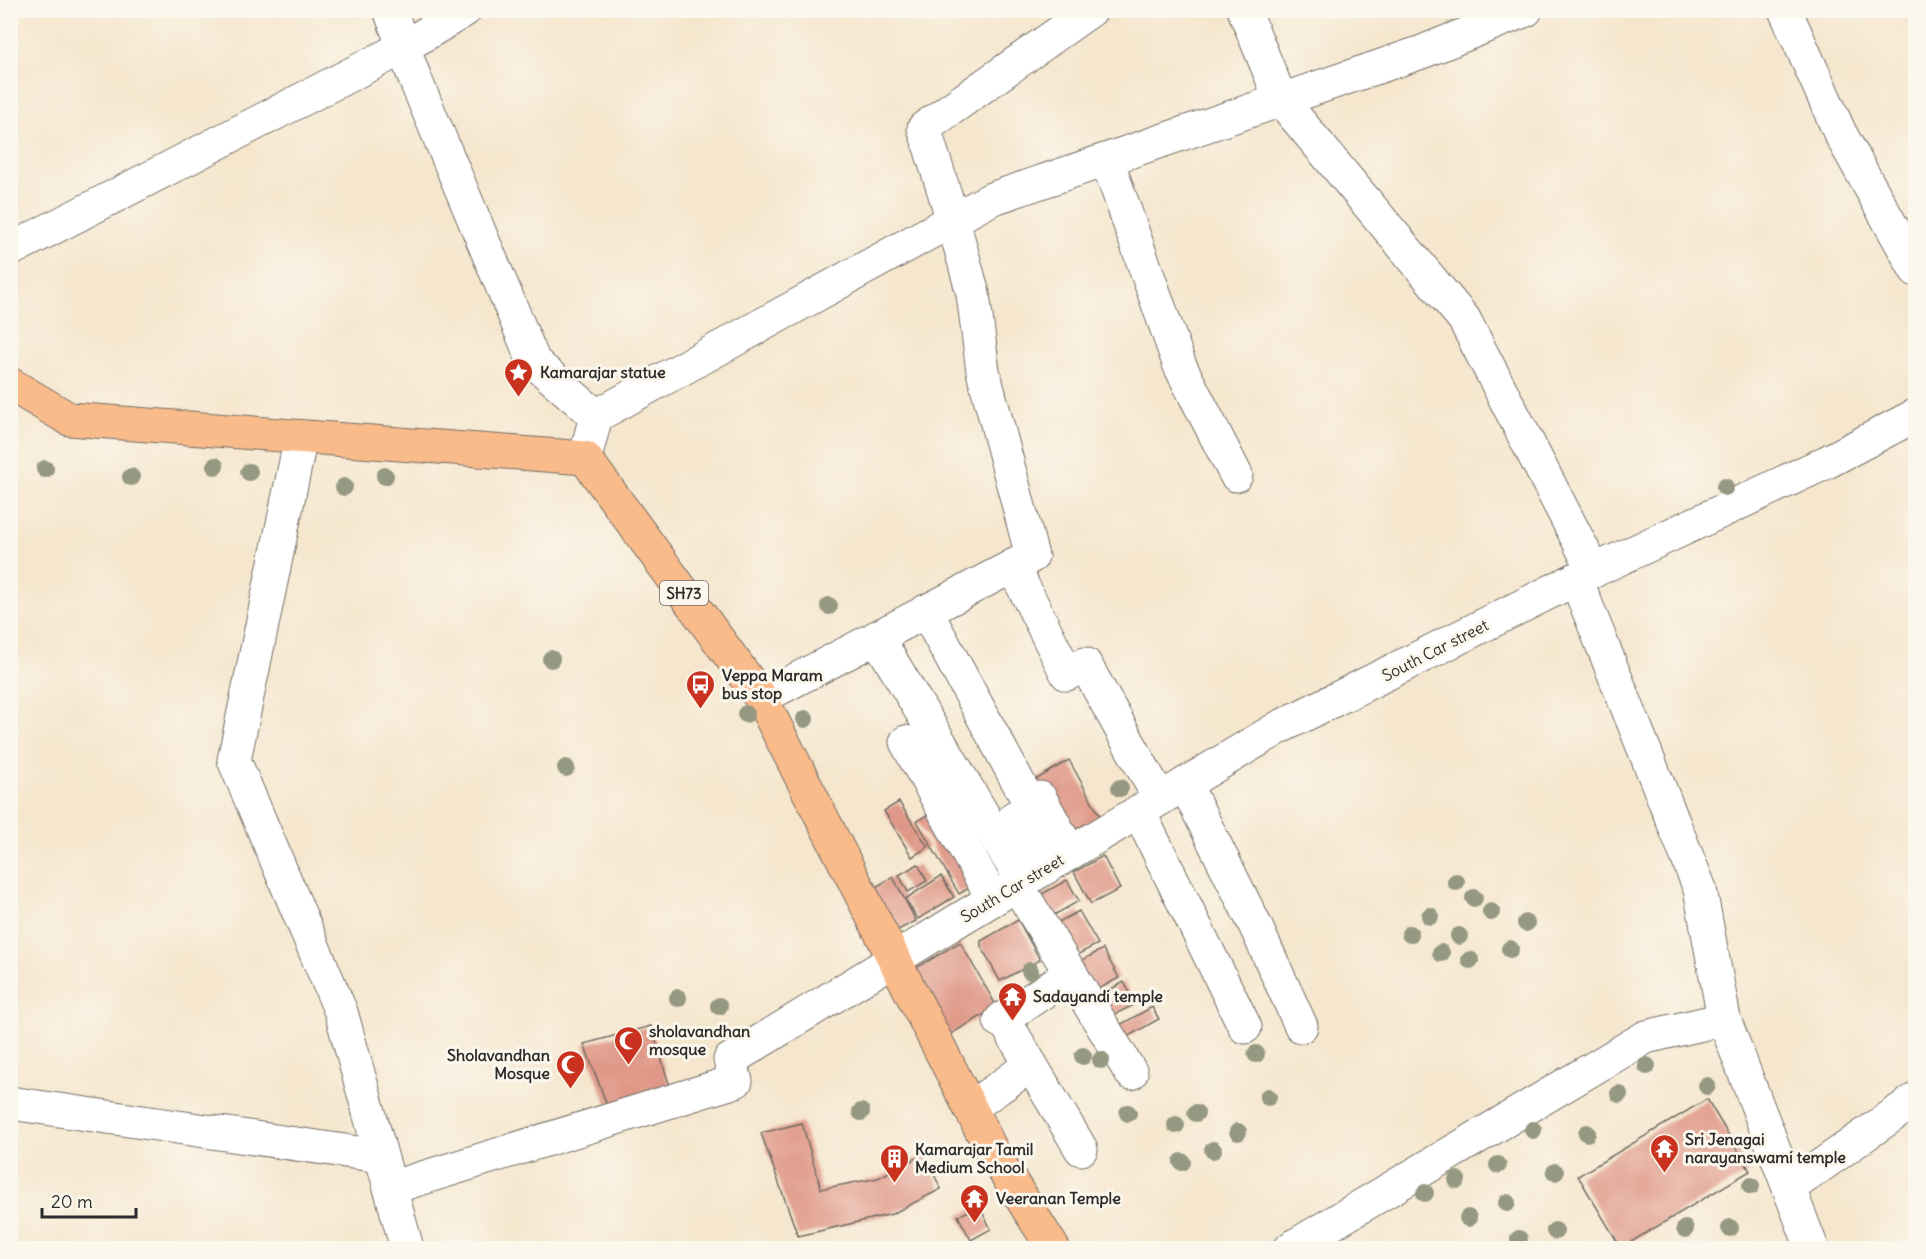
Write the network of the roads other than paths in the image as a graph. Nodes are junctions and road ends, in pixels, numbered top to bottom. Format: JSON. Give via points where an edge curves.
{"nodes":[{"id":1,"x":390,"y":10,"type":"edge"},
{"id":2,"x":465,"y":10,"type":"edge"},
{"id":3,"x":1090,"y":10,"type":"edge"},
{"id":4,"x":1244,"y":10,"type":"edge"},
{"id":5,"x":1526,"y":10,"type":"edge"},
{"id":6,"x":1785,"y":10,"type":"edge"},
{"id":7,"x":404,"y":47,"type":"junction"},
{"id":8,"x":1281,"y":100,"type":"junction"},
{"id":9,"x":1107,"y":160,"type":"junction"},
{"id":10,"x":953,"y":220,"type":"junction"},
{"id":11,"x":10,"y":250,"type":"edge"},
{"id":12,"x":1916,"y":270,"type":"edge"},
{"id":13,"x":10,"y":384,"type":"edge"},
{"id":14,"x":1916,"y":415,"type":"edge"},
{"id":15,"x":596,"y":416,"type":"junction"},
{"id":16,"x":301,"y":437,"type":"junction"},
{"id":17,"x":585,"y":458,"type":"junction"},
{"id":18,"x":1236,"y":475,"type":"dead end"},
{"id":19,"x":1013,"y":566,"type":"junction"},
{"id":20,"x":1585,"y":575,"type":"junction"},
{"id":21,"x":926,"y":611,"type":"junction"},
{"id":22,"x":877,"y":637,"type":"junction"},
{"id":23,"x":762,"y":698,"type":"junction"},
{"id":24,"x":906,"y":742,"type":"dead end"},
{"id":25,"x":1161,"y":798,"type":"junction"},
{"id":26,"x":1014,"y":817,"type":"dead end"},
{"id":27,"x":1030,"y":877,"type":"junction"},
{"id":28,"x":895,"y":960,"type":"junction"},
{"id":29,"x":1071,"y":973,"type":"junction"},
{"id":30,"x":1724,"y":1019,"type":"junction"},
{"id":31,"x":1301,"y":1026,"type":"dead end"},
{"id":32,"x":1245,"y":1027,"type":"dead end"},
{"id":33,"x":1031,"y":1065,"type":"junction"},
{"id":34,"x":1131,"y":1073,"type":"dead end"},
{"id":35,"x":1916,"y":1099,"type":"edge"},
{"id":36,"x":10,"y":1103,"type":"edge"},
{"id":37,"x":970,"y":1108,"type":"junction"},
{"id":38,"x":1081,"y":1149,"type":"dead end"},
{"id":39,"x":380,"y":1156,"type":"junction"},
{"id":40,"x":390,"y":1188,"type":"junction"},
{"id":41,"x":1789,"y":1188,"type":"junction"},
{"id":42,"x":406,"y":1248,"type":"edge"},
{"id":43,"x":1053,"y":1248,"type":"edge"},
{"id":44,"x":1291,"y":1248,"type":"edge"},
{"id":45,"x":1812,"y":1248,"type":"edge"}],
"edges":[{"from":1,"to":7,"type":"street"},
{"from":2,"to":7,"type":"street"},
{"from":3,"to":10,"type":"street","via":[[924,128]]},
{"from":4,"to":8,"type":"street"},
{"from":5,"to":8,"type":"street","via":[[1422,52]]},
{"from":6,"to":12,"type":"street","via":[[1840,134]]},
{"from":7,"to":11,"type":"street"},
{"from":7,"to":15,"type":"street","via":[[534,362]]},
{"from":8,"to":9,"type":"street"},
{"from":8,"to":20,"type":"street","via":[[1464,319]]},
{"from":9,"to":10,"type":"street","via":[[991,199]]},
{"from":9,"to":18,"type":"street","via":[[1180,366]]},
{"from":10,"to":15,"type":"street"},
{"from":10,"to":19,"type":"street","via":[[973,294],[983,371],[1032,556]]},
{"from":13,"to":16,"type":"main road","via":[[69,419]]},
{"from":14,"to":20,"type":"street","name":"South Car street","via":[[1825,463]]},
{"from":15,"to":17,"type":"street"},
{"from":16,"to":17,"type":"main road"},
{"from":16,"to":39,"type":"street","via":[[234,760],[341,1012]]},
{"from":17,"to":23,"type":"main road","number":"SH73"},
{"from":19,"to":21,"type":"street"},
{"from":19,"to":25,"type":"street","via":[[1067,674],[1085,664]]},
{"from":20,"to":25,"type":"street","name":"South Car street","via":[[1280,727]]},
{"from":20,"to":30,"type":"street","via":[[1700,889]]},
{"from":21,"to":22,"type":"street"},
{"from":21,"to":27,"type":"street","via":[[1030,804],[1040,798]]},
{"from":22,"to":23,"type":"street"},
{"from":22,"to":27,"type":"street"},
{"from":23,"to":28,"type":"main road","number":"SH73"},
{"from":24,"to":27,"type":"street"},
{"from":25,"to":27,"type":"street","name":"South Car street"},
{"from":25,"to":31,"type":"street","via":[[1255,925]]},
{"from":25,"to":32,"type":"street"},
{"from":26,"to":27,"type":"street"},
{"from":27,"to":28,"type":"street","name":"South Car street"},
{"from":27,"to":29,"type":"street"},
{"from":28,"to":37,"type":"main road","number":"SH73"},
{"from":28,"to":40,"type":"street","name":"South Car street","via":[[730,1060],[736,1081]]},
{"from":29,"to":33,"type":"street","via":[[1002,1020]]},
{"from":29,"to":34,"type":"street"},
{"from":30,"to":41,"type":"street"},
{"from":30,"to":44,"type":"street","via":[[1646,1037]]},
{"from":33,"to":37,"type":"street"},
{"from":33,"to":38,"type":"street"},
{"from":35,"to":41,"type":"street"},
{"from":36,"to":39,"type":"street"},
{"from":37,"to":43,"type":"main road","number":"SH73","via":[[993,1153]]},
{"from":39,"to":40,"type":"street"},
{"from":40,"to":42,"type":"street"},
{"from":41,"to":45,"type":"street"}]}
